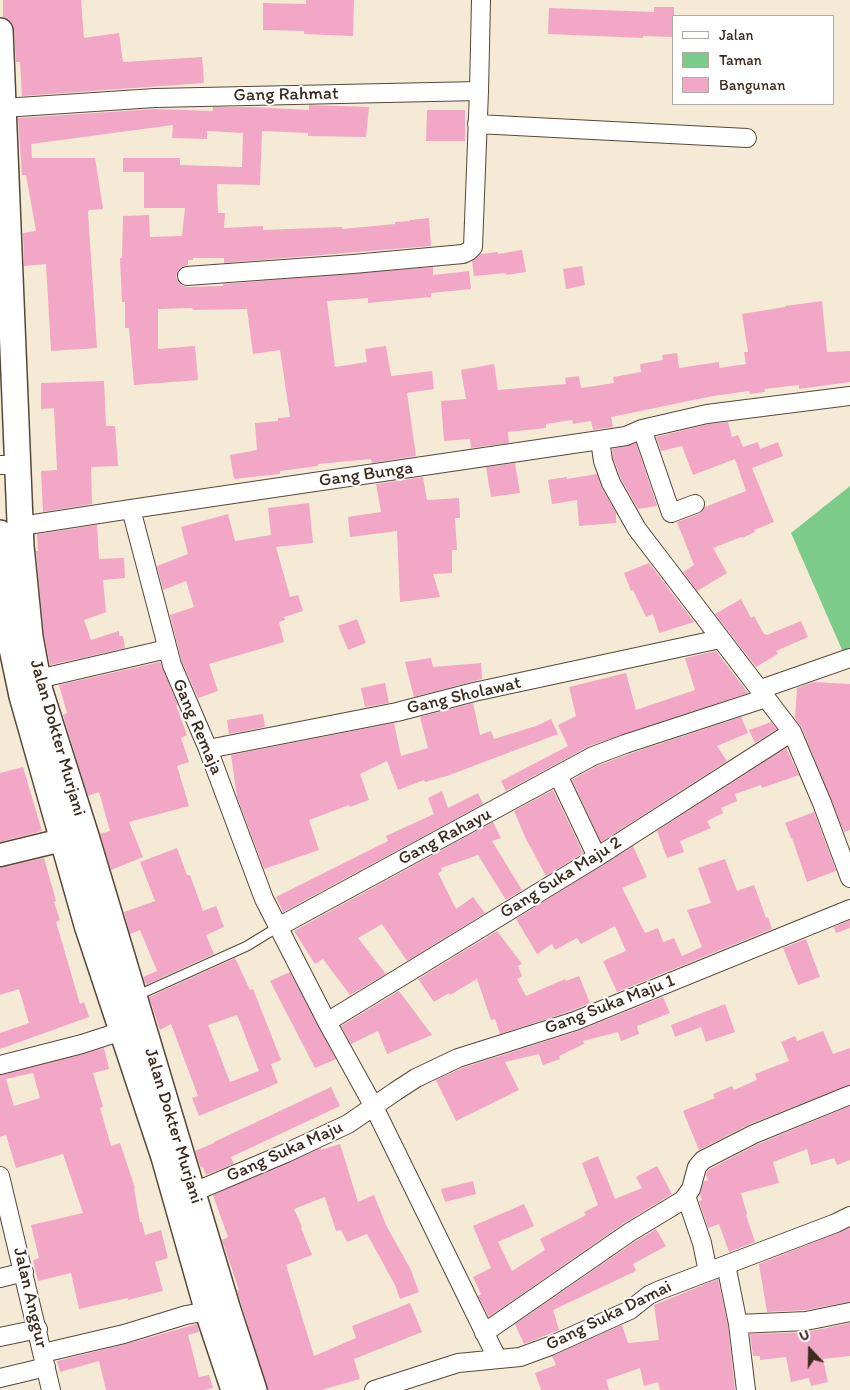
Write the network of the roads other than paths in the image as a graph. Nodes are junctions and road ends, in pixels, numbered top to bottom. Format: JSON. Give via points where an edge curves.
{"nodes":[{"id":1,"x":481,"y":0,"type":"edge"},
{"id":2,"x":0,"y":31,"type":"edge"},
{"id":3,"x":479,"y":91,"type":"junction"},
{"id":4,"x":3,"y":108,"type":"junction"},
{"id":5,"x":477,"y":124,"type":"junction"},
{"id":6,"x":747,"y":138,"type":"dead end"},
{"id":7,"x":3,"y":178,"type":"edge"},
{"id":8,"x":188,"y":276,"type":"dead end"},
{"id":9,"x":850,"y":396,"type":"edge"},
{"id":10,"x":642,"y":429,"type":"junction"},
{"id":11,"x":600,"y":440,"type":"junction"},
{"id":12,"x":9,"y":465,"type":"edge"},
{"id":13,"x":695,"y":504,"type":"dead end"},
{"id":14,"x":131,"y":509,"type":"junction"},
{"id":15,"x":10,"y":530,"type":"edge"},
{"id":16,"x":720,"y":639,"type":"junction"},
{"id":17,"x":167,"y":649,"type":"junction"},
{"id":18,"x":850,"y":658,"type":"edge"},
{"id":19,"x":38,"y":679,"type":"junction"},
{"id":20,"x":763,"y":693,"type":"junction"},
{"id":21,"x":792,"y":732,"type":"junction"},
{"id":22,"x":208,"y":749,"type":"junction"},
{"id":23,"x":558,"y":775,"type":"junction"},
{"id":24,"x":62,"y":840,"type":"junction"},
{"id":25,"x":0,"y":855,"type":"edge"},
{"id":26,"x":597,"y":857,"type":"junction"},
{"id":27,"x":850,"y":878,"type":"edge"},
{"id":28,"x":850,"y":909,"type":"edge"},
{"id":29,"x":278,"y":927,"type":"junction"},
{"id":30,"x":134,"y":997,"type":"junction"},
{"id":31,"x":327,"y":1022,"type":"junction"},
{"id":32,"x":122,"y":1031,"type":"junction"},
{"id":33,"x":0,"y":1065,"type":"edge"},
{"id":34,"x":850,"y":1095,"type":"edge"},
{"id":35,"x":374,"y":1107,"type":"junction"},
{"id":36,"x":165,"y":1130,"type":"junction"},
{"id":37,"x":1,"y":1181,"type":"edge"},
{"id":38,"x":194,"y":1192,"type":"junction"},
{"id":39,"x":686,"y":1196,"type":"junction"},
{"id":40,"x":850,"y":1216,"type":"edge"},
{"id":41,"x":726,"y":1265,"type":"junction"},
{"id":42,"x":24,"y":1272,"type":"junction"},
{"id":43,"x":708,"y":1272,"type":"junction"},
{"id":44,"x":0,"y":1278,"type":"edge"},
{"id":45,"x":218,"y":1310,"type":"junction"},
{"id":46,"x":850,"y":1312,"type":"edge"},
{"id":47,"x":738,"y":1324,"type":"junction"},
{"id":48,"x":38,"y":1329,"type":"junction"},
{"id":49,"x":484,"y":1334,"type":"junction"},
{"id":50,"x":0,"y":1337,"type":"edge"},
{"id":51,"x":497,"y":1358,"type":"junction"},
{"id":52,"x":44,"y":1360,"type":"junction"},
{"id":53,"x":0,"y":1378,"type":"edge"},
{"id":54,"x":51,"y":1390,"type":"edge"},
{"id":55,"x":234,"y":1390,"type":"edge"},
{"id":56,"x":254,"y":1390,"type":"edge"},
{"id":57,"x":374,"y":1390,"type":"edge"},
{"id":58,"x":746,"y":1390,"type":"edge"}],
"edges":[{"from":1,"to":3,"type":"street"},
{"from":2,"to":4,"type":"main road","name":"Jalan Dokter Murjani"},
{"from":3,"to":4,"type":"street","name":"Gang Rahmat","via":[[154,98]]},
{"from":3,"to":5,"type":"street"},
{"from":4,"to":7,"type":"main road","name":"Jalan Dokter Murjani"},
{"from":5,"to":6,"type":"street"},
{"from":5,"to":8,"type":"street","via":[[473,247],[463,254]]},
{"from":7,"to":12,"type":"main road","name":"Jalan Dokter Murjani"},
{"from":9,"to":10,"type":"street","name":"Gang Bunga","via":[[707,414]]},
{"from":10,"to":11,"type":"street","name":"Gang Bunga","via":[[626,436]]},
{"from":10,"to":13,"type":"street","via":[[670,513]]},
{"from":11,"to":14,"type":"street","name":"Gang Bunga"},
{"from":11,"to":16,"type":"street","via":[[611,483],[637,529]]},
{"from":12,"to":15,"type":"main road","name":"Jalan Dokter Murjani"},
{"from":14,"to":15,"type":"street","name":"Gang Bunga"},
{"from":14,"to":17,"type":"street","name":"Gang Remaja"},
{"from":15,"to":19,"type":"main road","name":"Jalan Dokter Murjani"},
{"from":15,"to":24,"type":"main road","name":"Jalan Dokter Murjani","via":[[10,639],[22,696]]},
{"from":16,"to":20,"type":"street"},
{"from":16,"to":22,"type":"street","name":"Gang Sholawat","via":[[474,692],[397,712]]},
{"from":17,"to":19,"type":"street"},
{"from":17,"to":22,"type":"street","name":"Gang Remaja"},
{"from":18,"to":20,"type":"street","name":"Gang Rahayu"},
{"from":19,"to":30,"type":"main road","name":"Jalan Dokter Murjani"},
{"from":20,"to":21,"type":"street"},
{"from":20,"to":23,"type":"street","name":"Gang Rahayu","via":[[593,756]]},
{"from":21,"to":26,"type":"street","name":"Gang Suka Maju 2"},
{"from":21,"to":27,"type":"street"},
{"from":22,"to":29,"type":"street","name":"Gang Remaja","via":[[264,899]]},
{"from":23,"to":26,"type":"street"},
{"from":23,"to":29,"type":"street","name":"Gang Rahayu"},
{"from":24,"to":25,"type":"street"},
{"from":24,"to":32,"type":"main road","name":"Jalan Dokter Murjani"},
{"from":26,"to":31,"type":"street","name":"Gang Suka Maju 2"},
{"from":28,"to":35,"type":"street","name":"Gang Suka Maju 1","via":[[575,1021],[458,1058],[416,1078]]},
{"from":29,"to":30,"type":"lane","name":"Gang Rahayu","via":[[247,946]]},
{"from":29,"to":31,"type":"street","name":"Gang Remaja"},
{"from":30,"to":36,"type":"main road","name":"Jalan Dokter Murjani"},
{"from":31,"to":35,"type":"street","name":"Gang Remaja"},
{"from":32,"to":33,"type":"street"},
{"from":32,"to":36,"type":"main road","name":"Jalan Dokter Murjani"},
{"from":34,"to":39,"type":"street","via":[[754,1134],[703,1160]]},
{"from":35,"to":38,"type":"street","name":"Gang Suka Maju","via":[[348,1124]]},
{"from":35,"to":49,"type":"street","name":"Gang Remaja"},
{"from":36,"to":38,"type":"main road","name":"Jalan Dokter Murjani"},
{"from":36,"to":45,"type":"main road","name":"Jalan Dokter Murjani","via":[[164,1157]]},
{"from":37,"to":42,"type":"street","name":"Jalan Anggur"},
{"from":38,"to":45,"type":"main road","name":"Jalan Dokter Murjani"},
{"from":39,"to":43,"type":"street"},
{"from":39,"to":49,"type":"street"},
{"from":40,"to":41,"type":"street","name":"Gang Suka Damai"},
{"from":41,"to":43,"type":"street","name":"Gang Suka Damai"},
{"from":41,"to":47,"type":"street"},
{"from":42,"to":44,"type":"street"},
{"from":42,"to":48,"type":"street","name":"Jalan Anggur"},
{"from":43,"to":51,"type":"street","name":"Gang Suka Damai","via":[[649,1295],[630,1310],[550,1346],[520,1356]]},
{"from":45,"to":52,"type":"street","via":[[186,1315]]},
{"from":45,"to":55,"type":"main road","name":"Jalan Dokter Murjani"},
{"from":45,"to":56,"type":"main road","name":"Jalan Dokter Murjani"},
{"from":46,"to":47,"type":"street","via":[[806,1321]]},
{"from":47,"to":58,"type":"street"},
{"from":48,"to":50,"type":"street"},
{"from":48,"to":52,"type":"street","name":"Jalan Anggur"},
{"from":49,"to":51,"type":"street","name":"Gang Remaja"},
{"from":51,"to":57,"type":"street","name":"Gang Suka Damai","via":[[458,1363]]},
{"from":52,"to":53,"type":"street"},
{"from":52,"to":54,"type":"street","name":"Jalan Anggur"}]}
